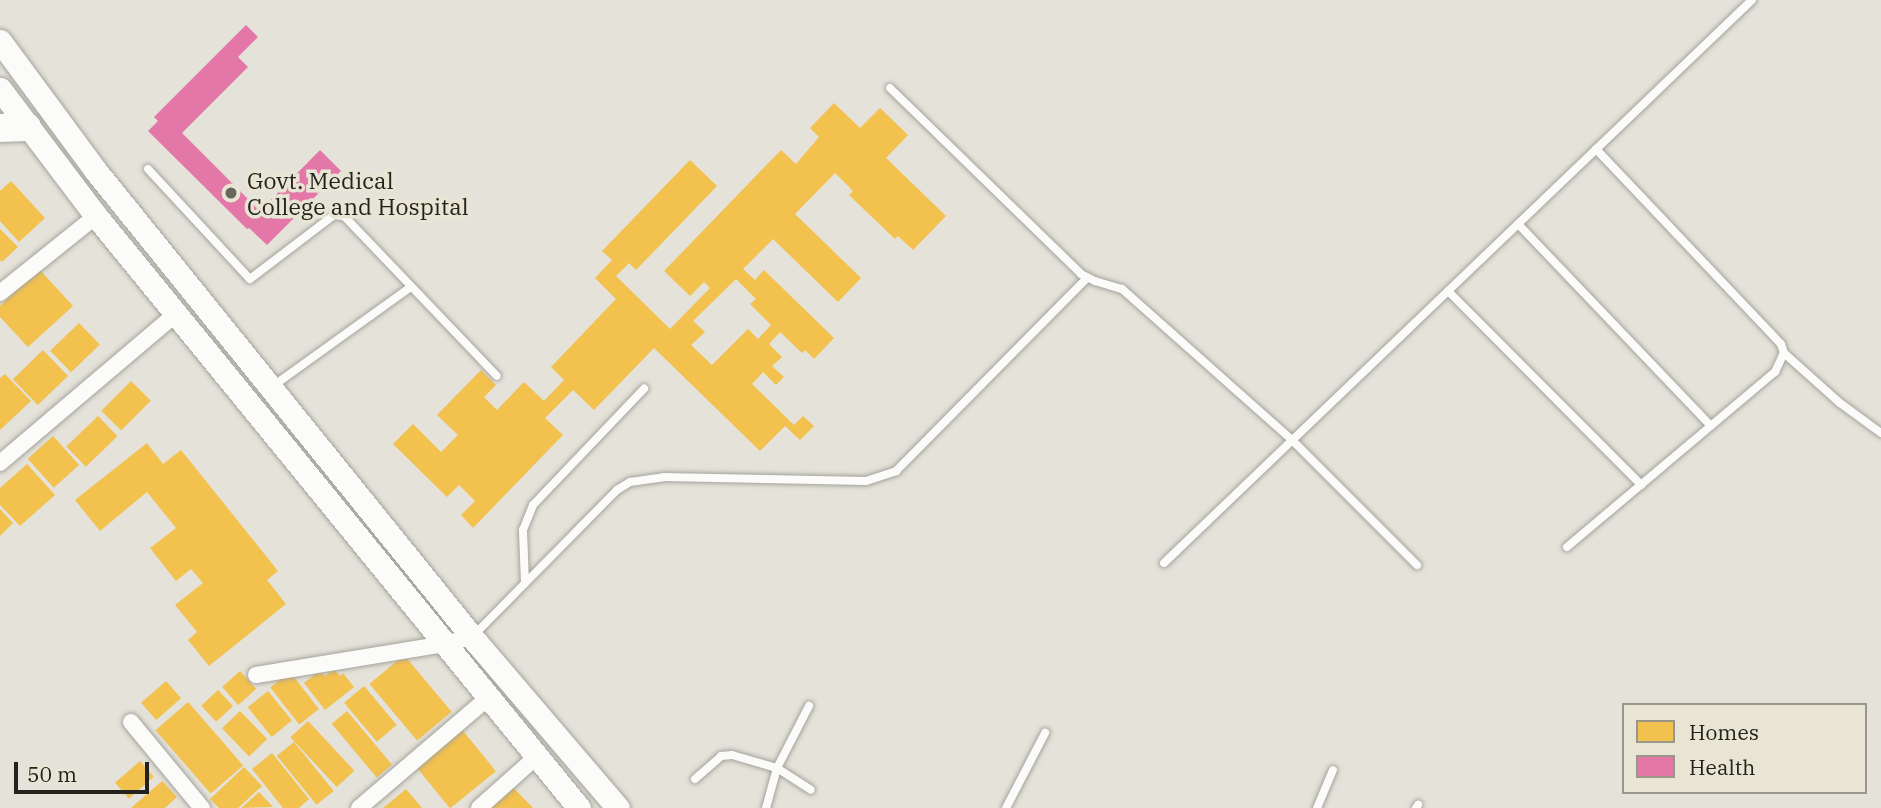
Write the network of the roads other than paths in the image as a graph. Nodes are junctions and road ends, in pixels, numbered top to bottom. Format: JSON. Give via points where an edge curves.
{"nodes":[{"id":1,"x":1752,"y":0,"type":"edge"},
{"id":2,"x":0,"y":41,"type":"edge"},
{"id":3,"x":890,"y":88,"type":"dead end"},
{"id":4,"x":0,"y":89,"type":"edge"},
{"id":5,"x":13,"y":127,"type":"edge"},
{"id":6,"x":1596,"y":149,"type":"junction"},
{"id":7,"x":148,"y":169,"type":"dead end"},
{"id":8,"x":96,"y":216,"type":"junction"},
{"id":9,"x":1518,"y":224,"type":"junction"},
{"id":10,"x":1087,"y":278,"type":"junction"},
{"id":11,"x":411,"y":286,"type":"junction"},
{"id":12,"x":1448,"y":291,"type":"junction"},
{"id":13,"x":0,"y":293,"type":"edge"},
{"id":14,"x":176,"y":314,"type":"junction"},
{"id":15,"x":1784,"y":353,"type":"junction"},
{"id":16,"x":497,"y":376,"type":"dead end"},
{"id":17,"x":273,"y":386,"type":"junction"},
{"id":18,"x":644,"y":389,"type":"dead end"},
{"id":19,"x":1711,"y":426,"type":"junction"},
{"id":20,"x":1881,"y":433,"type":"edge"},
{"id":21,"x":1292,"y":440,"type":"junction"},
{"id":22,"x":0,"y":463,"type":"edge"},
{"id":23,"x":1641,"y":485,"type":"junction"},
{"id":24,"x":1567,"y":547,"type":"dead end"},
{"id":25,"x":1164,"y":563,"type":"dead end"},
{"id":26,"x":1417,"y":565,"type":"dead end"},
{"id":27,"x":525,"y":583,"type":"junction"},
{"id":28,"x":472,"y":637,"type":"junction"},
{"id":29,"x":445,"y":644,"type":"junction"},
{"id":30,"x":256,"y":675,"type":"dead end"},
{"id":31,"x":488,"y":698,"type":"junction"},
{"id":32,"x":809,"y":706,"type":"dead end"},
{"id":33,"x":131,"y":722,"type":"dead end"},
{"id":34,"x":1045,"y":733,"type":"dead end"},
{"id":35,"x":536,"y":757,"type":"junction"},
{"id":36,"x":777,"y":768,"type":"junction"},
{"id":37,"x":1333,"y":770,"type":"dead end"},
{"id":38,"x":695,"y":779,"type":"dead end"},
{"id":39,"x":811,"y":790,"type":"dead end"},
{"id":40,"x":202,"y":808,"type":"edge"},
{"id":41,"x":359,"y":808,"type":"edge"},
{"id":42,"x":479,"y":808,"type":"edge"},
{"id":43,"x":579,"y":808,"type":"edge"},
{"id":44,"x":618,"y":808,"type":"edge"},
{"id":45,"x":766,"y":808,"type":"edge"},
{"id":46,"x":1006,"y":808,"type":"edge"},
{"id":47,"x":1317,"y":808,"type":"edge"}],
"edges":[{"from":1,"to":6,"type":"lane"},
{"from":2,"to":17,"type":"main road","via":[[96,170]]},
{"from":3,"to":10,"type":"lane"},
{"from":4,"to":5,"type":"main road"},
{"from":5,"to":8,"type":"main road"},
{"from":6,"to":9,"type":"lane"},
{"from":6,"to":15,"type":"lane","via":[[1781,344]]},
{"from":7,"to":11,"type":"lane","via":[[247,277],[254,277],[339,214]]},
{"from":8,"to":13,"type":"street"},
{"from":8,"to":14,"type":"main road"},
{"from":9,"to":12,"type":"lane"},
{"from":9,"to":19,"type":"lane"},
{"from":10,"to":21,"type":"lane","via":[[1122,289]]},
{"from":10,"to":27,"type":"lane","via":[[896,471],[866,481],[664,477],[630,482]]},
{"from":11,"to":16,"type":"lane"},
{"from":11,"to":17,"type":"lane"},
{"from":12,"to":21,"type":"lane"},
{"from":12,"to":23,"type":"lane"},
{"from":14,"to":22,"type":"street"},
{"from":14,"to":29,"type":"main road"},
{"from":15,"to":19,"type":"lane","via":[[1775,372]]},
{"from":15,"to":20,"type":"lane"},
{"from":17,"to":28,"type":"main road"},
{"from":18,"to":27,"type":"lane","via":[[533,505],[523,530]]},
{"from":19,"to":23,"type":"lane"},
{"from":21,"to":25,"type":"lane"},
{"from":21,"to":26,"type":"lane"},
{"from":23,"to":24,"type":"lane"},
{"from":27,"to":28,"type":"lane"},
{"from":28,"to":29,"type":"street"},
{"from":28,"to":44,"type":"main road"},
{"from":29,"to":30,"type":"street"},
{"from":29,"to":31,"type":"main road"},
{"from":31,"to":35,"type":"main road"},
{"from":31,"to":41,"type":"street"},
{"from":32,"to":36,"type":"lane"},
{"from":33,"to":40,"type":"street"},
{"from":34,"to":46,"type":"lane"},
{"from":35,"to":42,"type":"street"},
{"from":35,"to":43,"type":"main road"},
{"from":36,"to":38,"type":"lane","via":[[726,755]]},
{"from":36,"to":39,"type":"lane"},
{"from":36,"to":45,"type":"lane"},
{"from":37,"to":47,"type":"lane"}]}
